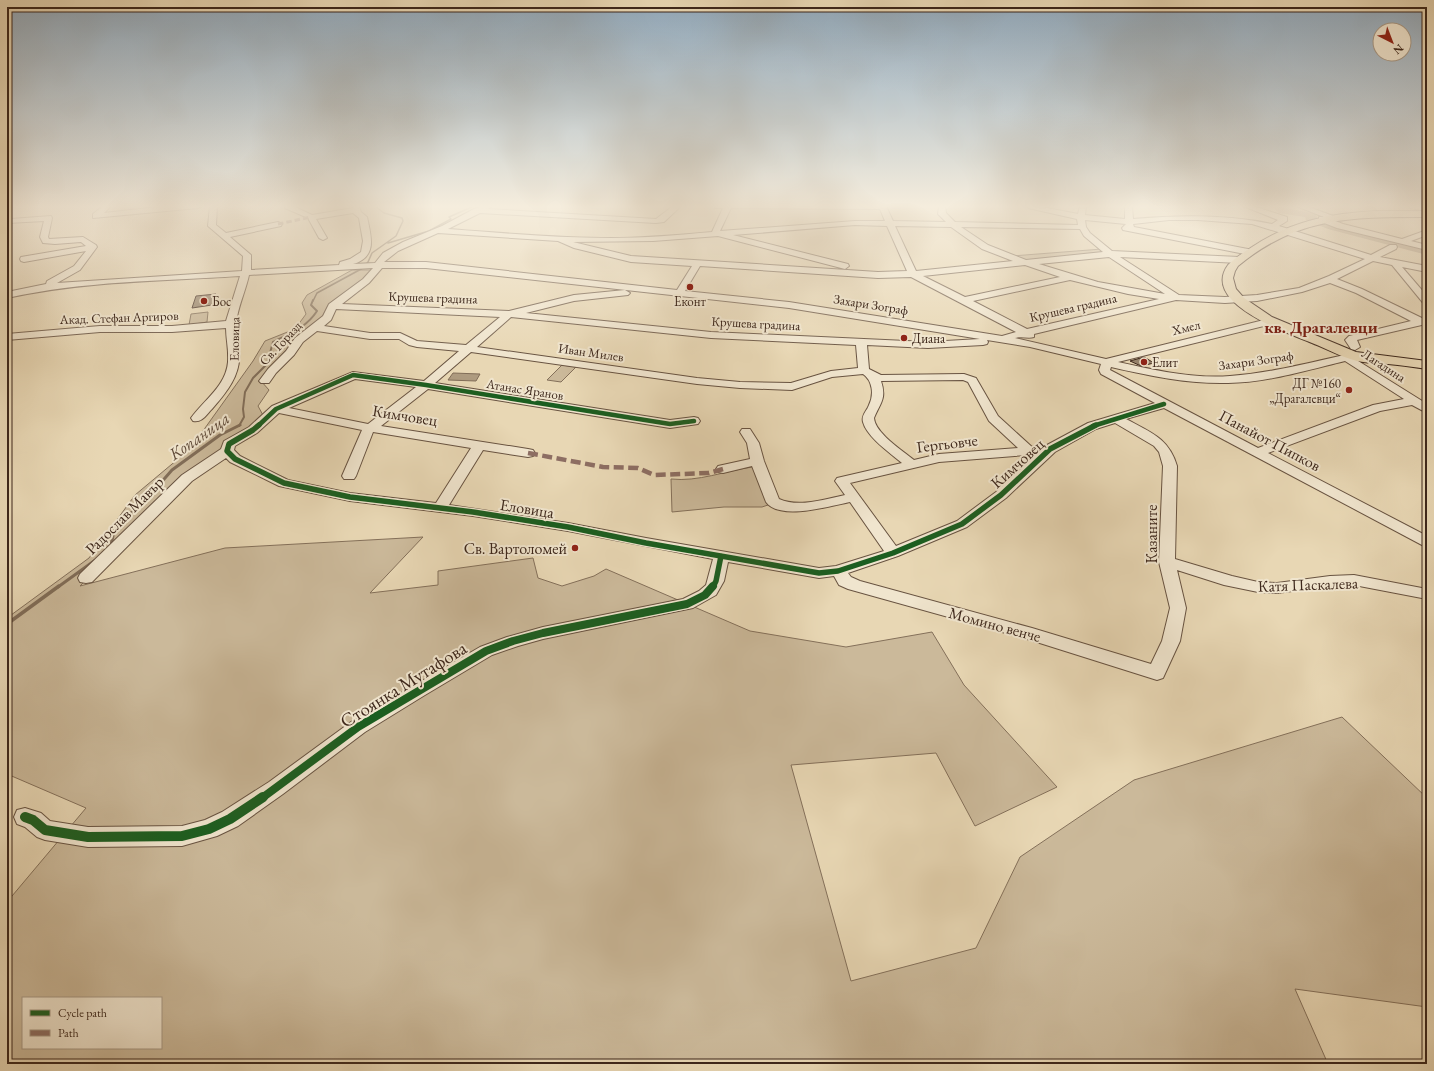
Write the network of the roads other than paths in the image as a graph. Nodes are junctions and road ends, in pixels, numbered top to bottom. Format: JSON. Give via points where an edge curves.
{"nodes":[{"id":1,"x":41,"y":256,"type":"edge"},
{"id":2,"x":86,"y":256,"type":"edge"},
{"id":3,"x":247,"y":256,"type":"edge"},
{"id":4,"x":362,"y":256,"type":"edge"},
{"id":5,"x":385,"y":256,"type":"edge"},
{"id":6,"x":618,"y":256,"type":"edge"},
{"id":7,"x":802,"y":256,"type":"edge"},
{"id":8,"x":905,"y":256,"type":"edge"},
{"id":9,"x":1007,"y":256,"type":"edge"},
{"id":10,"x":1093,"y":256,"type":"edge"},
{"id":11,"x":1115,"y":256,"type":"edge"},
{"id":12,"x":1154,"y":256,"type":"edge"},
{"id":13,"x":1245,"y":256,"type":"edge"},
{"id":14,"x":1365,"y":256,"type":"edge"},
{"id":15,"x":1375,"y":256,"type":"edge"},
{"id":16,"x":1371,"y":258,"type":"junction"},
{"id":17,"x":24,"y":259,"type":"dead end"},
{"id":18,"x":1239,"y":260,"type":"junction"},
{"id":19,"x":1025,"y":263,"type":"junction"},
{"id":20,"x":697,"y":264,"type":"junction"},
{"id":21,"x":1396,"y":264,"type":"junction"},
{"id":22,"x":375,"y":266,"type":"junction"},
{"id":23,"x":329,"y":268,"type":"junction"},
{"id":24,"x":1427,"y":270,"type":"edge"},
{"id":25,"x":246,"y":273,"type":"junction"},
{"id":26,"x":913,"y":274,"type":"junction"},
{"id":27,"x":878,"y":275,"type":"junction"},
{"id":28,"x":1068,"y":277,"type":"junction"},
{"id":29,"x":1328,"y":279,"type":"junction"},
{"id":30,"x":44,"y":287,"type":"junction"},
{"id":31,"x":677,"y":291,"type":"junction"},
{"id":32,"x":7,"y":295,"type":"edge"},
{"id":33,"x":1177,"y":298,"type":"junction"},
{"id":34,"x":1237,"y":299,"type":"junction"},
{"id":35,"x":965,"y":300,"type":"junction"},
{"id":36,"x":1427,"y":302,"type":"edge"},
{"id":37,"x":332,"y":306,"type":"junction"},
{"id":38,"x":509,"y":314,"type":"junction"},
{"id":39,"x":1272,"y":321,"type":"junction"},
{"id":40,"x":1423,"y":322,"type":"edge"},
{"id":41,"x":232,"y":324,"type":"junction"},
{"id":42,"x":314,"y":327,"type":"junction"},
{"id":43,"x":1027,"y":333,"type":"junction"},
{"id":44,"x":7,"y":337,"type":"edge"},
{"id":45,"x":1000,"y":339,"type":"junction"},
{"id":46,"x":861,"y":342,"type":"junction"},
{"id":47,"x":469,"y":349,"type":"junction"},
{"id":48,"x":1349,"y":352,"type":"junction"},
{"id":49,"x":1065,"y":353,"type":"junction"},
{"id":50,"x":1107,"y":363,"type":"junction"},
{"id":51,"x":1427,"y":364,"type":"edge"},
{"id":52,"x":868,"y":373,"type":"junction"},
{"id":53,"x":265,"y":381,"type":"dead end"},
{"id":54,"x":426,"y":385,"type":"junction"},
{"id":55,"x":1414,"y":401,"type":"junction"},
{"id":56,"x":1164,"y":404,"type":"junction"},
{"id":57,"x":276,"y":409,"type":"junction"},
{"id":58,"x":1427,"y":409,"type":"edge"},
{"id":59,"x":196,"y":418,"type":"dead end"},
{"id":60,"x":1115,"y":418,"type":"junction"},
{"id":61,"x":694,"y":421,"type":"dead end"},
{"id":62,"x":370,"y":428,"type":"junction"},
{"id":63,"x":746,"y":432,"type":"dead end"},
{"id":64,"x":479,"y":445,"type":"junction"},
{"id":65,"x":228,"y":448,"type":"junction"},
{"id":66,"x":1050,"y":449,"type":"junction"},
{"id":67,"x":1030,"y":452,"type":"junction"},
{"id":68,"x":1258,"y":452,"type":"junction"},
{"id":69,"x":528,"y":453,"type":"dead end"},
{"id":70,"x":757,"y":462,"type":"junction"},
{"id":71,"x":912,"y":464,"type":"junction"},
{"id":72,"x":723,"y":469,"type":"dead end"},
{"id":73,"x":349,"y":476,"type":"dead end"},
{"id":74,"x":853,"y":497,"type":"junction"},
{"id":75,"x":440,"y":508,"type":"junction"},
{"id":76,"x":1427,"y":542,"type":"edge"},
{"id":77,"x":893,"y":553,"type":"junction"},
{"id":78,"x":721,"y":556,"type":"junction"},
{"id":79,"x":1167,"y":562,"type":"junction"},
{"id":80,"x":838,"y":571,"type":"junction"},
{"id":81,"x":86,"y":578,"type":"dead end"},
{"id":82,"x":1427,"y":594,"type":"edge"},
{"id":83,"x":1157,"y":672,"type":"joint"},
{"id":84,"x":25,"y":817,"type":"dead end"}],
"edges":[{"from":1,"to":17,"type":"street"},
{"from":2,"to":30,"type":"street","via":[[77,268]]},
{"from":3,"to":25,"type":"street","name":"Еловица"},
{"from":4,"to":23,"type":"street","via":[[352,262]]},
{"from":5,"to":22,"type":"street","name":"Св. Горазд"},
{"from":6,"to":20,"type":"street"},
{"from":7,"to":27,"type":"street"},
{"from":8,"to":26,"type":"street"},
{"from":9,"to":19,"type":"street"},
{"from":10,"to":19,"type":"street"},
{"from":11,"to":33,"type":"street"},
{"from":12,"to":18,"type":"street"},
{"from":13,"to":18,"type":"main road"},
{"from":14,"to":16,"type":"street"},
{"from":15,"to":16,"type":"street"},
{"from":16,"to":21,"type":"street"},
{"from":16,"to":29,"type":"street"},
{"from":18,"to":34,"type":"main road","via":[[1230,269],[1227,278]]},
{"from":19,"to":26,"type":"street"},
{"from":19,"to":28,"type":"street"},
{"from":20,"to":27,"type":"street"},
{"from":20,"to":31,"type":"street"},
{"from":21,"to":24,"type":"street"},
{"from":21,"to":36,"type":"street"},
{"from":22,"to":23,"type":"street","name":"Захари Зограф"},
{"from":22,"to":31,"type":"street","name":"Захари Зограф","via":[[442,266]]},
{"from":22,"to":37,"type":"street","name":"Св. Горазд","via":[[378,268],[366,281]]},
{"from":23,"to":25,"type":"street"},
{"from":25,"to":30,"type":"street"},
{"from":25,"to":41,"type":"street","name":"Еловица"},
{"from":26,"to":27,"type":"street"},
{"from":26,"to":35,"type":"street"},
{"from":28,"to":33,"type":"street"},
{"from":28,"to":35,"type":"street"},
{"from":29,"to":34,"type":"street","via":[[1290,293]]},
{"from":29,"to":40,"type":"street"},
{"from":30,"to":32,"type":"street"},
{"from":31,"to":38,"type":"street","via":[[574,298]]},
{"from":31,"to":45,"type":"street","name":"Захари Зограф","via":[[789,304]]},
{"from":33,"to":34,"type":"street"},
{"from":33,"to":43,"type":"street","name":"Крушева градина"},
{"from":34,"to":39,"type":"main road"},
{"from":35,"to":43,"type":"street"},
{"from":37,"to":38,"type":"street","name":"Крушева градина"},
{"from":37,"to":42,"type":"street","name":"Св. Горазд","via":[[327,318]]},
{"from":38,"to":46,"type":"street","name":"Крушева градина","via":[[712,335]]},
{"from":38,"to":47,"type":"street"},
{"from":39,"to":48,"type":"main road"},
{"from":39,"to":50,"type":"street","name":"Хмел","via":[[1121,357]]},
{"from":40,"to":48,"type":"street","via":[[1353,338],[1350,340]]},
{"from":41,"to":44,"type":"street","name":"Акад. Стефан Аргиров","via":[[172,329],[100,329]]},
{"from":41,"to":59,"type":"street","name":"Еловица","via":[[232,371],[222,389]]},
{"from":42,"to":47,"type":"street","name":"Иван Милев","via":[[370,336],[400,336],[410,343]]},
{"from":42,"to":53,"type":"street","name":"Св. Горазд","via":[[298,340]]},
{"from":43,"to":45,"type":"street","name":"Крушева градина"},
{"from":43,"to":49,"type":"street"},
{"from":45,"to":46,"type":"street","name":"Крушева градина","via":[[944,345]]},
{"from":45,"to":49,"type":"street","name":"Захари Зограф"},
{"from":46,"to":52,"type":"street"},
{"from":47,"to":52,"type":"street","name":"Иван Милев","via":[[697,381],[783,388],[831,374]]},
{"from":47,"to":54,"type":"street"},
{"from":48,"to":50,"type":"street","name":"Захари Зограф","via":[[1274,374],[1229,380],[1165,376]]},
{"from":48,"to":51,"type":"main road"},
{"from":48,"to":55,"type":"street","name":"Лагадина"},
{"from":49,"to":50,"type":"street","name":"Захари Зограф"},
{"from":50,"to":56,"type":"street","name":"Панайот Пипков","via":[[1104,369],[1109,375]]},
{"from":52,"to":67,"type":"street","name":"Иван Милев","via":[[881,378],[964,377],[972,380],[993,418]]},
{"from":52,"to":71,"type":"street","via":[[876,381],[877,396],[868,420],[871,428]]},
{"from":54,"to":57,"type":"street","name":"Атанас Яранов","via":[[353,374]]},
{"from":54,"to":61,"type":"street","name":"Атанас Яранов","via":[[670,424]]},
{"from":54,"to":62,"type":"street"},
{"from":55,"to":58,"type":"street","name":"Лагадина"},
{"from":55,"to":68,"type":"street","via":[[1377,408]]},
{"from":56,"to":60,"type":"street","name":"Кимчовец"},
{"from":56,"to":68,"type":"street","name":"Панайот Пипков"},
{"from":57,"to":62,"type":"street","name":"Кимчовец"},
{"from":57,"to":65,"type":"street","name":"Радослав Мавър","via":[[254,430]]},
{"from":60,"to":66,"type":"street","name":"Кимчовец","via":[[1092,426]]},
{"from":60,"to":79,"type":"street","name":"Казаните","via":[[1162,447],[1167,456],[1170,466]]},
{"from":62,"to":64,"type":"street","name":"Кимчовец"},
{"from":62,"to":73,"type":"street"},
{"from":63,"to":70,"type":"street","via":[[753,443]]},
{"from":64,"to":69,"type":"street","name":"Кимчовец"},
{"from":64,"to":75,"type":"street"},
{"from":65,"to":75,"type":"street","name":"Еловица","via":[[235,458],[284,483],[350,497]]},
{"from":65,"to":81,"type":"street","name":"Радослав Мавър","via":[[187,478]]},
{"from":66,"to":67,"type":"street","name":"Гергьовче"},
{"from":66,"to":77,"type":"street","name":"Кимчовец","via":[[978,513],[955,527]]},
{"from":67,"to":71,"type":"street","name":"Гергьовче","via":[[939,458]]},
{"from":68,"to":76,"type":"street","name":"Панайот Пипков"},
{"from":70,"to":72,"type":"street"},
{"from":70,"to":74,"type":"street","via":[[773,502],[779,506],[792,508]]},
{"from":71,"to":74,"type":"street","name":"Гергьовче","via":[[842,481]]},
{"from":74,"to":77,"type":"street"},
{"from":75,"to":78,"type":"street","name":"Еловица","via":[[568,527]]},
{"from":77,"to":80,"type":"street","name":"Кимчовец"},
{"from":78,"to":80,"type":"street","name":"Еловица","via":[[819,573]]},
{"from":78,"to":84,"type":"street","name":"Стоянка Мутафова","via":[[715,584],[711,592],[705,596],[688,604],[542,633],[486,651],[358,727],[276,788],[230,819],[209,829],[182,836],[88,837],[45,830]]},
{"from":79,"to":82,"type":"street","name":"Катя Паскалева","via":[[1258,587],[1278,588],[1354,580]]},
{"from":79,"to":83,"type":"street","name":"Казаните","via":[[1178,608],[1171,641]]},
{"from":80,"to":83,"type":"street","name":"Момино венче","via":[[845,581],[854,585],[1032,634]]}]}
